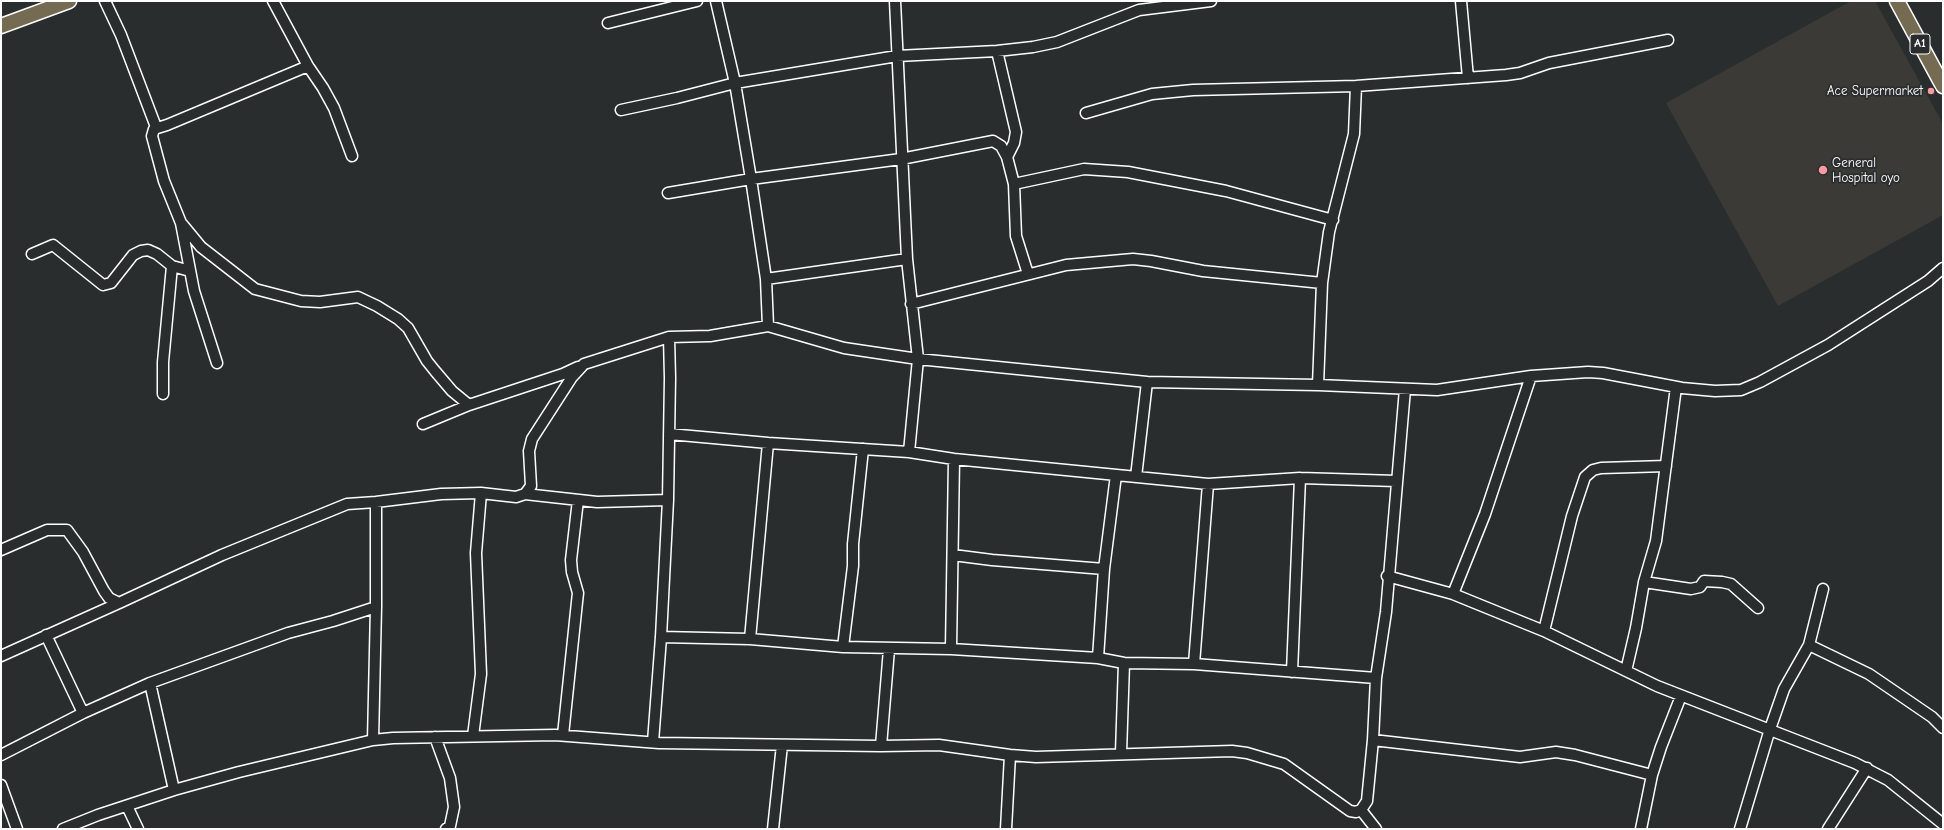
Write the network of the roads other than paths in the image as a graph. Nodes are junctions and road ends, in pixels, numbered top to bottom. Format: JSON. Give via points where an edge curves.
{"nodes":[{"id":1,"x":69,"y":1,"type":"edge"},
{"id":2,"x":105,"y":1,"type":"edge"},
{"id":3,"x":273,"y":1,"type":"edge"},
{"id":4,"x":696,"y":1,"type":"edge"},
{"id":5,"x":716,"y":1,"type":"edge"},
{"id":6,"x":895,"y":1,"type":"edge"},
{"id":7,"x":1211,"y":1,"type":"edge"},
{"id":8,"x":1461,"y":1,"type":"edge"},
{"id":9,"x":1897,"y":1,"type":"edge"},
{"id":10,"x":608,"y":23,"type":"dead end"},
{"id":11,"x":1,"y":26,"type":"edge"},
{"id":12,"x":1668,"y":40,"type":"dead end"},
{"id":13,"x":997,"y":51,"type":"junction"},
{"id":14,"x":897,"y":56,"type":"junction"},
{"id":15,"x":308,"y":66,"type":"junction"},
{"id":16,"x":1468,"y":78,"type":"junction"},
{"id":17,"x":735,"y":83,"type":"junction"},
{"id":18,"x":1356,"y":86,"type":"junction"},
{"id":19,"x":1943,"y":86,"type":"edge"},
{"id":20,"x":621,"y":110,"type":"dead end"},
{"id":21,"x":1086,"y":113,"type":"dead end"},
{"id":22,"x":156,"y":127,"type":"junction"},
{"id":23,"x":352,"y":156,"type":"dead end"},
{"id":24,"x":1008,"y":157,"type":"junction"},
{"id":25,"x":901,"y":159,"type":"junction"},
{"id":26,"x":751,"y":179,"type":"junction"},
{"id":27,"x":1014,"y":184,"type":"junction"},
{"id":28,"x":668,"y":193,"type":"dead end"},
{"id":29,"x":1333,"y":220,"type":"junction"},
{"id":30,"x":181,"y":223,"type":"junction"},
{"id":31,"x":32,"y":254,"type":"dead end"},
{"id":32,"x":906,"y":259,"type":"junction"},
{"id":33,"x":172,"y":266,"type":"junction"},
{"id":34,"x":1943,"y":268,"type":"edge"},
{"id":35,"x":190,"y":271,"type":"junction"},
{"id":36,"x":1028,"y":274,"type":"junction"},
{"id":37,"x":766,"y":279,"type":"junction"},
{"id":38,"x":1322,"y":282,"type":"junction"},
{"id":39,"x":911,"y":304,"type":"junction"},
{"id":40,"x":768,"y":326,"type":"junction"},
{"id":41,"x":668,"y":337,"type":"junction"},
{"id":42,"x":918,"y":359,"type":"junction"},
{"id":43,"x":217,"y":363,"type":"dead end"},
{"id":44,"x":584,"y":364,"type":"junction"},
{"id":45,"x":1531,"y":376,"type":"junction"},
{"id":46,"x":1147,"y":382,"type":"junction"},
{"id":47,"x":1318,"y":385,"type":"junction"},
{"id":48,"x":1676,"y":387,"type":"junction"},
{"id":49,"x":1405,"y":389,"type":"junction"},
{"id":50,"x":163,"y":394,"type":"dead end"},
{"id":51,"x":469,"y":406,"type":"junction"},
{"id":52,"x":423,"y":424,"type":"dead end"},
{"id":53,"x":669,"y":434,"type":"junction"},
{"id":54,"x":768,"y":443,"type":"junction"},
{"id":55,"x":863,"y":449,"type":"junction"},
{"id":56,"x":909,"y":452,"type":"junction"},
{"id":57,"x":954,"y":459,"type":"junction"},
{"id":58,"x":1666,"y":466,"type":"junction"},
{"id":59,"x":1116,"y":475,"type":"junction"},
{"id":60,"x":1136,"y":477,"type":"junction"},
{"id":61,"x":1300,"y":478,"type":"junction"},
{"id":62,"x":1396,"y":481,"type":"junction"},
{"id":63,"x":1208,"y":484,"type":"junction"},
{"id":64,"x":481,"y":493,"type":"junction"},
{"id":65,"x":525,"y":494,"type":"junction"},
{"id":66,"x":578,"y":500,"type":"junction"},
{"id":67,"x":668,"y":500,"type":"junction"},
{"id":68,"x":376,"y":502,"type":"junction"},
{"id":69,"x":1,"y":550,"type":"edge"},
{"id":70,"x":953,"y":555,"type":"junction"},
{"id":71,"x":1104,"y":569,"type":"junction"},
{"id":72,"x":1388,"y":576,"type":"junction"},
{"id":73,"x":1644,"y":582,"type":"junction"},
{"id":74,"x":1823,"y":589,"type":"dead end"},
{"id":75,"x":1453,"y":594,"type":"junction"},
{"id":76,"x":119,"y":603,"type":"junction"},
{"id":77,"x":376,"y":607,"type":"junction"},
{"id":78,"x":1758,"y":608,"type":"dead end"},
{"id":79,"x":1544,"y":631,"type":"junction"},
{"id":80,"x":46,"y":635,"type":"junction"},
{"id":81,"x":661,"y":637,"type":"junction"},
{"id":82,"x":750,"y":639,"type":"junction"},
{"id":83,"x":1809,"y":645,"type":"junction"},
{"id":84,"x":843,"y":647,"type":"junction"},
{"id":85,"x":889,"y":649,"type":"junction"},
{"id":86,"x":951,"y":650,"type":"junction"},
{"id":87,"x":1,"y":656,"type":"edge"},
{"id":88,"x":1098,"y":658,"type":"junction"},
{"id":89,"x":1124,"y":663,"type":"junction"},
{"id":90,"x":1194,"y":664,"type":"junction"},
{"id":91,"x":1626,"y":671,"type":"junction"},
{"id":92,"x":1292,"y":672,"type":"junction"},
{"id":93,"x":1376,"y":678,"type":"junction"},
{"id":94,"x":150,"y":683,"type":"junction"},
{"id":95,"x":1681,"y":696,"type":"junction"},
{"id":96,"x":83,"y":713,"type":"junction"},
{"id":97,"x":1943,"y":728,"type":"edge"},
{"id":98,"x":1770,"y":729,"type":"junction"},
{"id":99,"x":563,"y":735,"type":"junction"},
{"id":100,"x":473,"y":736,"type":"junction"},
{"id":101,"x":435,"y":737,"type":"junction"},
{"id":102,"x":373,"y":740,"type":"junction"},
{"id":103,"x":1373,"y":740,"type":"junction"},
{"id":104,"x":654,"y":742,"type":"junction"},
{"id":105,"x":782,"y":745,"type":"junction"},
{"id":106,"x":881,"y":746,"type":"junction"},
{"id":107,"x":1121,"y":754,"type":"junction"},
{"id":108,"x":1,"y":755,"type":"edge"},
{"id":109,"x":1010,"y":755,"type":"junction"},
{"id":110,"x":1867,"y":768,"type":"junction"},
{"id":111,"x":1652,"y":775,"type":"junction"},
{"id":112,"x":1,"y":785,"type":"edge"},
{"id":113,"x":174,"y":790,"type":"junction"},
{"id":114,"x":127,"y":806,"type":"junction"},
{"id":115,"x":1361,"y":810,"type":"junction"},
{"id":116,"x":1941,"y":825,"type":"edge"},
{"id":117,"x":17,"y":829,"type":"edge"},
{"id":118,"x":63,"y":829,"type":"edge"},
{"id":119,"x":138,"y":829,"type":"edge"},
{"id":120,"x":446,"y":829,"type":"edge"},
{"id":121,"x":773,"y":829,"type":"edge"},
{"id":122,"x":1006,"y":829,"type":"edge"},
{"id":123,"x":1376,"y":829,"type":"edge"},
{"id":124,"x":1641,"y":829,"type":"edge"},
{"id":125,"x":1740,"y":829,"type":"edge"},
{"id":126,"x":1828,"y":829,"type":"edge"}],
"edges":[{"from":1,"to":11,"type":"highway"},
{"from":2,"to":22,"type":"street","via":[[121,35]]},
{"from":3,"to":15,"type":"street"},
{"from":4,"to":10,"type":"street"},
{"from":5,"to":17,"type":"street"},
{"from":6,"to":14,"type":"street"},
{"from":7,"to":13,"type":"street","via":[[1139,10],[1057,42]]},
{"from":8,"to":16,"type":"street"},
{"from":9,"to":19,"type":"highway","number":"A1"},
{"from":12,"to":16,"type":"street","via":[[1545,64],[1520,73]]},
{"from":13,"to":14,"type":"street"},
{"from":13,"to":24,"type":"street","via":[[1016,132]]},
{"from":14,"to":17,"type":"street"},
{"from":14,"to":25,"type":"street"},
{"from":15,"to":22,"type":"street","via":[[167,125]]},
{"from":15,"to":23,"type":"street","via":[[334,108]]},
{"from":16,"to":18,"type":"street"},
{"from":17,"to":20,"type":"street"},
{"from":17,"to":26,"type":"street"},
{"from":18,"to":21,"type":"street","via":[[1193,90],[1152,94]]},
{"from":18,"to":29,"type":"street","via":[[1354,134]]},
{"from":22,"to":30,"type":"street","via":[[152,136],[164,181]]},
{"from":24,"to":25,"type":"street","via":[[1001,146],[993,141]]},
{"from":24,"to":27,"type":"street"},
{"from":25,"to":26,"type":"street"},
{"from":25,"to":32,"type":"street"},
{"from":26,"to":28,"type":"street"},
{"from":26,"to":37,"type":"street"},
{"from":27,"to":29,"type":"street","via":[[1084,169],[1128,172],[1226,191]]},
{"from":27,"to":36,"type":"street","via":[[1016,236]]},
{"from":29,"to":38,"type":"street"},
{"from":30,"to":35,"type":"street"},
{"from":30,"to":51,"type":"street","via":[[201,247],[255,289],[302,301],[320,302],[358,297],[398,319],[408,328],[435,372]]},
{"from":31,"to":33,"type":"street","via":[[53,245],[103,285],[111,283],[133,255],[141,251],[148,250],[157,254]]},
{"from":32,"to":37,"type":"street"},
{"from":32,"to":39,"type":"street"},
{"from":33,"to":35,"type":"street"},
{"from":33,"to":50,"type":"street","via":[[163,362]]},
{"from":34,"to":48,"type":"street","via":[[1928,281],[1828,345],[1760,382],[1741,390],[1715,391]]},
{"from":35,"to":43,"type":"street"},
{"from":36,"to":38,"type":"street","via":[[1066,265],[1134,259],[1203,271]]},
{"from":36,"to":39,"type":"street"},
{"from":37,"to":40,"type":"street"},
{"from":38,"to":47,"type":"street"},
{"from":39,"to":42,"type":"street"},
{"from":40,"to":41,"type":"street","via":[[710,336]]},
{"from":40,"to":42,"type":"street","via":[[844,348]]},
{"from":41,"to":44,"type":"street"},
{"from":41,"to":53,"type":"street"},
{"from":42,"to":46,"type":"street"},
{"from":42,"to":56,"type":"street"},
{"from":44,"to":51,"type":"street","via":[[563,374]]},
{"from":44,"to":65,"type":"street","via":[[532,440],[531,486]]},
{"from":45,"to":48,"type":"street","via":[[1603,373]]},
{"from":45,"to":49,"type":"street","via":[[1436,390]]},
{"from":45,"to":75,"type":"street","via":[[1485,514]]},
{"from":46,"to":47,"type":"street"},
{"from":46,"to":60,"type":"street"},
{"from":47,"to":49,"type":"street"},
{"from":48,"to":58,"type":"street"},
{"from":49,"to":62,"type":"street"},
{"from":51,"to":52,"type":"street"},
{"from":53,"to":54,"type":"street"},
{"from":53,"to":67,"type":"street"},
{"from":54,"to":55,"type":"street"},
{"from":54,"to":82,"type":"street"},
{"from":55,"to":56,"type":"street"},
{"from":55,"to":84,"type":"street"},
{"from":56,"to":57,"type":"street"},
{"from":57,"to":59,"type":"street"},
{"from":57,"to":70,"type":"street"},
{"from":58,"to":73,"type":"street","via":[[1656,542]]},
{"from":58,"to":79,"type":"street","via":[[1601,468],[1593,470],[1585,477],[1572,516]]},
{"from":59,"to":60,"type":"street"},
{"from":59,"to":71,"type":"street"},
{"from":60,"to":63,"type":"street"},
{"from":61,"to":62,"type":"street"},
{"from":61,"to":63,"type":"street"},
{"from":61,"to":92,"type":"street"},
{"from":62,"to":72,"type":"street"},
{"from":63,"to":90,"type":"street"},
{"from":64,"to":65,"type":"street","via":[[516,497]]},
{"from":64,"to":68,"type":"street","via":[[441,494]]},
{"from":64,"to":100,"type":"street","via":[[476,553],[481,674]]},
{"from":65,"to":66,"type":"street"},
{"from":66,"to":67,"type":"street"},
{"from":66,"to":99,"type":"street","via":[[571,560],[578,602]]},
{"from":67,"to":81,"type":"street"},
{"from":68,"to":76,"type":"street","via":[[347,504],[312,517]]},
{"from":68,"to":77,"type":"street"},
{"from":69,"to":76,"type":"street","via":[[47,530],[67,530],[83,552],[104,591],[109,598]]},
{"from":70,"to":71,"type":"street"},
{"from":70,"to":86,"type":"street"},
{"from":71,"to":88,"type":"street"},
{"from":72,"to":75,"type":"street"},
{"from":72,"to":93,"type":"street","via":[[1386,612]]},
{"from":73,"to":78,"type":"street","via":[[1691,589],[1700,587],[1704,580],[1731,584]]},
{"from":73,"to":91,"type":"street"},
{"from":74,"to":83,"type":"street"},
{"from":75,"to":79,"type":"street"},
{"from":76,"to":80,"type":"street"},
{"from":77,"to":94,"type":"street","via":[[288,634]]},
{"from":77,"to":102,"type":"street"},
{"from":79,"to":91,"type":"street"},
{"from":80,"to":87,"type":"street"},
{"from":80,"to":96,"type":"street"},
{"from":81,"to":82,"type":"street"},
{"from":81,"to":104,"type":"street"},
{"from":82,"to":84,"type":"street"},
{"from":83,"to":97,"type":"street","via":[[1856,667],[1891,688],[1932,717]]},
{"from":83,"to":98,"type":"street","via":[[1784,689]]},
{"from":84,"to":85,"type":"street"},
{"from":85,"to":86,"type":"street"},
{"from":85,"to":106,"type":"street"},
{"from":86,"to":88,"type":"street"},
{"from":88,"to":89,"type":"street"},
{"from":89,"to":90,"type":"street"},
{"from":89,"to":107,"type":"street"},
{"from":90,"to":92,"type":"street"},
{"from":91,"to":95,"type":"street"},
{"from":92,"to":93,"type":"street"},
{"from":93,"to":103,"type":"street"},
{"from":94,"to":96,"type":"street"},
{"from":94,"to":113,"type":"street"},
{"from":95,"to":98,"type":"street"},
{"from":95,"to":111,"type":"street"},
{"from":96,"to":108,"type":"street"},
{"from":98,"to":110,"type":"street"},
{"from":98,"to":125,"type":"street"},
{"from":99,"to":100,"type":"street"},
{"from":99,"to":104,"type":"street"},
{"from":100,"to":101,"type":"street"},
{"from":101,"to":102,"type":"street"},
{"from":101,"to":120,"type":"street","via":[[450,778],[454,807],[450,826]]},
{"from":102,"to":113,"type":"street"},
{"from":103,"to":111,"type":"street","via":[[1520,757],[1556,752]]},
{"from":103,"to":115,"type":"street","via":[[1367,801]]},
{"from":104,"to":105,"type":"street"},
{"from":105,"to":106,"type":"street"},
{"from":105,"to":121,"type":"street"},
{"from":106,"to":109,"type":"street","via":[[939,745]]},
{"from":107,"to":109,"type":"street","via":[[1065,757]]},
{"from":107,"to":115,"type":"street","via":[[1210,751],[1247,753],[1284,764],[1350,811]]},
{"from":109,"to":122,"type":"street"},
{"from":110,"to":116,"type":"street","via":[[1907,794]]},
{"from":110,"to":126,"type":"street"},
{"from":111,"to":124,"type":"street"},
{"from":112,"to":117,"type":"street"},
{"from":113,"to":114,"type":"street"},
{"from":114,"to":118,"type":"street"},
{"from":114,"to":119,"type":"street"},
{"from":115,"to":123,"type":"street"}]}
